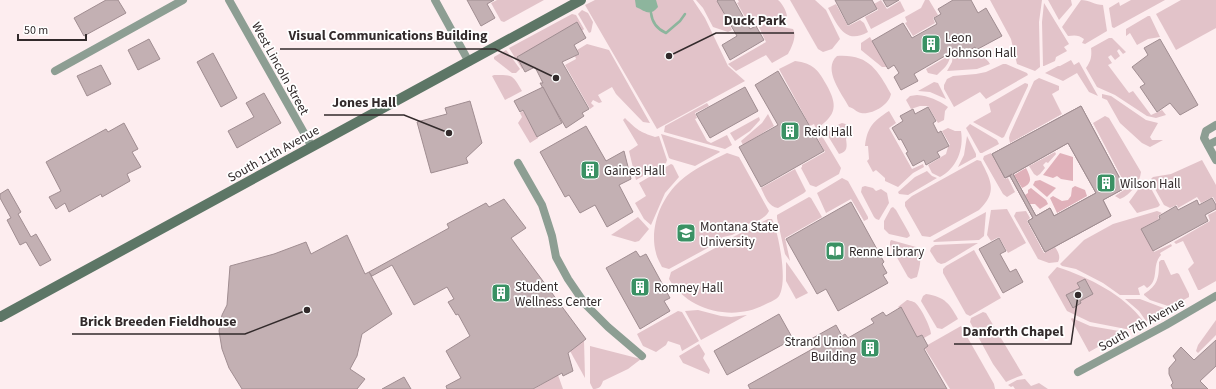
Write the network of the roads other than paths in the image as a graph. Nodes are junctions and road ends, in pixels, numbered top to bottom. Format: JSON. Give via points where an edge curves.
{"nodes":[{"id":1,"x":183,"y":0,"type":"edge"},
{"id":2,"x":229,"y":0,"type":"edge"},
{"id":3,"x":435,"y":0,"type":"edge"},
{"id":4,"x":580,"y":0,"type":"edge"},
{"id":5,"x":469,"y":62,"type":"junction"},
{"id":6,"x":55,"y":71,"type":"dead end"},
{"id":7,"x":1216,"y":124,"type":"edge"},
{"id":8,"x":1212,"y":143,"type":"edge"},
{"id":9,"x":312,"y":147,"type":"junction"},
{"id":10,"x":1216,"y":160,"type":"edge"},
{"id":11,"x":518,"y":163,"type":"dead end"},
{"id":12,"x":1216,"y":296,"type":"edge"},
{"id":13,"x":0,"y":317,"type":"edge"},
{"id":14,"x":642,"y":356,"type":"dead end"},
{"id":15,"x":1078,"y":372,"type":"dead end"}],
"edges":[{"from":1,"to":6,"type":"street"},
{"from":2,"to":9,"type":"street","name":"West Lincoln Street"},
{"from":3,"to":5,"type":"street"},
{"from":4,"to":5,"type":"street","name":"South 11th Avenue"},
{"from":5,"to":9,"type":"street","name":"South 11th Avenue"},
{"from":7,"to":8,"type":"street","via":[[1206,131],[1204,138]]},
{"from":8,"to":10,"type":"street"},
{"from":9,"to":13,"type":"street","name":"South 11th Avenue"},
{"from":11,"to":14,"type":"street","via":[[542,204],[556,257],[568,279],[585,304]]},
{"from":12,"to":15,"type":"street","name":"South 7th Avenue"}]}
